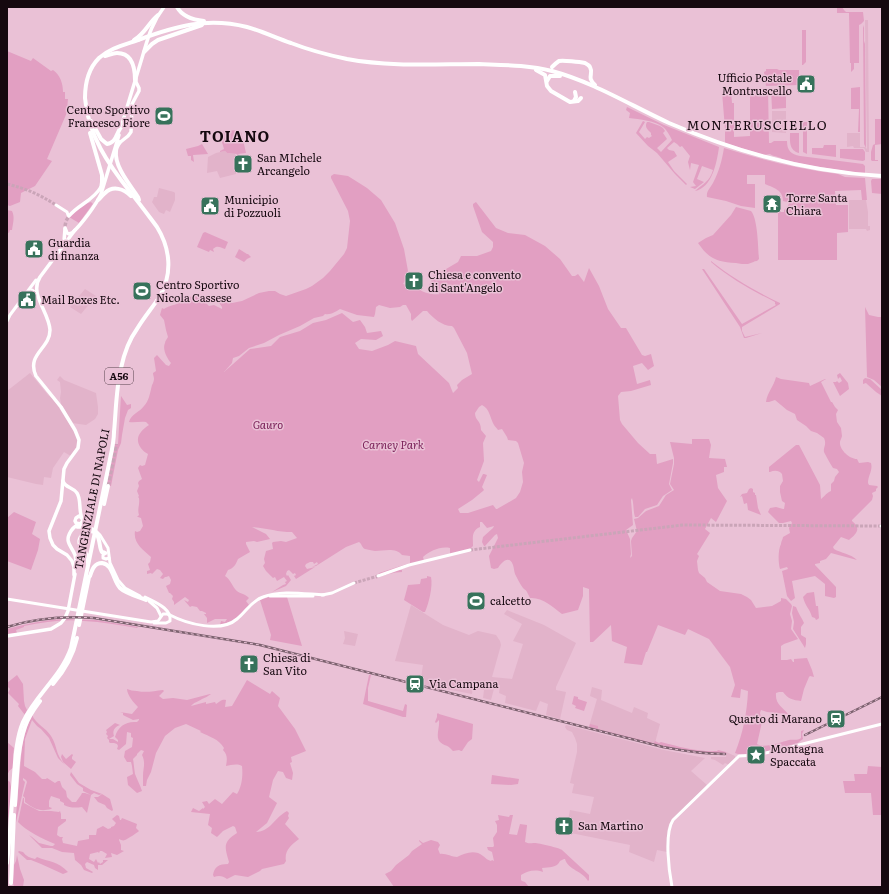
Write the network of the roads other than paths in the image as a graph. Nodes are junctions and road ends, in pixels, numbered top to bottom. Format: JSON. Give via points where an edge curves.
{"nodes":[{"id":1,"x":164,"y":7,"type":"edge"},
{"id":2,"x":177,"y":7,"type":"edge"},
{"id":3,"x":158,"y":14,"type":"junction"},
{"id":4,"x":212,"y":23,"type":"junction"},
{"id":5,"x":202,"y":25,"type":"junction"},
{"id":6,"x":154,"y":35,"type":"junction"},
{"id":7,"x":139,"y":39,"type":"junction"},
{"id":8,"x":120,"y":47,"type":"junction"},
{"id":9,"x":144,"y":52,"type":"junction"},
{"id":10,"x":105,"y":56,"type":"junction"},
{"id":11,"x":548,"y":63,"type":"dead end"},
{"id":12,"x":556,"y":64,"type":"junction"},
{"id":13,"x":536,"y":70,"type":"junction"},
{"id":14,"x":555,"y":70,"type":"dead end"},
{"id":15,"x":590,"y":75,"type":"junction"},
{"id":16,"x":560,"y":76,"type":"junction"},
{"id":17,"x":136,"y":78,"type":"junction"},
{"id":18,"x":576,"y":79,"type":"junction"},
{"id":19,"x":547,"y":83,"type":"junction"},
{"id":20,"x":600,"y":89,"type":"junction"},
{"id":21,"x":575,"y":92,"type":"dead end"},
{"id":22,"x":131,"y":94,"type":"junction"},
{"id":23,"x":138,"y":94,"type":"junction"},
{"id":24,"x":575,"y":101,"type":"junction"},
{"id":25,"x":584,"y":101,"type":"dead end"},
{"id":26,"x":90,"y":122,"type":"junction"},
{"id":27,"x":121,"y":128,"type":"junction"},
{"id":28,"x":126,"y":137,"type":"junction"},
{"id":29,"x":120,"y":142,"type":"junction"},
{"id":30,"x":115,"y":148,"type":"junction"},
{"id":31,"x":864,"y":176,"type":"junction"},
{"id":32,"x":106,"y":177,"type":"junction"},
{"id":33,"x":882,"y":177,"type":"edge"},
{"id":34,"x":101,"y":189,"type":"junction"},
{"id":35,"x":98,"y":197,"type":"junction"},
{"id":36,"x":87,"y":202,"type":"junction"},
{"id":37,"x":140,"y":204,"type":"junction"},
{"id":38,"x":56,"y":205,"type":"tunnel mouth"},
{"id":39,"x":92,"y":208,"type":"junction"},
{"id":40,"x":68,"y":214,"type":"joint"},
{"id":41,"x":75,"y":230,"type":"junction"},
{"id":42,"x":35,"y":287,"type":"junction"},
{"id":43,"x":39,"y":298,"type":"junction"},
{"id":44,"x":7,"y":321,"type":"edge"},
{"id":45,"x":7,"y":324,"type":"edge"},
{"id":46,"x":116,"y":444,"type":"tunnel mouth"},
{"id":47,"x":108,"y":486,"type":"tunnel mouth"},
{"id":48,"x":66,"y":487,"type":"junction"},
{"id":49,"x":82,"y":519,"type":"junction"},
{"id":50,"x":79,"y":524,"type":"junction"},
{"id":51,"x":88,"y":527,"type":"junction"},
{"id":52,"x":72,"y":529,"type":"junction"},
{"id":53,"x":98,"y":530,"type":"junction"},
{"id":54,"x":96,"y":537,"type":"junction"},
{"id":55,"x":70,"y":546,"type":"junction"},
{"id":56,"x":470,"y":550,"type":"tunnel mouth"},
{"id":57,"x":64,"y":553,"type":"junction"},
{"id":58,"x":107,"y":555,"type":"junction"},
{"id":59,"x":88,"y":568,"type":"junction"},
{"id":60,"x":74,"y":574,"type":"junction"},
{"id":61,"x":90,"y":576,"type":"junction"},
{"id":62,"x":378,"y":576,"type":"tunnel mouth"},
{"id":63,"x":354,"y":583,"type":"tunnel mouth"},
{"id":64,"x":84,"y":595,"type":"junction"},
{"id":65,"x":324,"y":595,"type":"junction"},
{"id":66,"x":140,"y":596,"type":"junction"},
{"id":67,"x":266,"y":596,"type":"junction"},
{"id":68,"x":7,"y":599,"type":"edge"},
{"id":69,"x":146,"y":600,"type":"junction"},
{"id":70,"x":159,"y":608,"type":"junction"},
{"id":71,"x":165,"y":608,"type":"junction"},
{"id":72,"x":169,"y":615,"type":"junction"},
{"id":73,"x":161,"y":617,"type":"junction"},
{"id":74,"x":177,"y":619,"type":"junction"},
{"id":75,"x":170,"y":620,"type":"junction"},
{"id":76,"x":149,"y":622,"type":"junction"},
{"id":77,"x":164,"y":624,"type":"junction"},
{"id":78,"x":7,"y":636,"type":"edge"},
{"id":79,"x":74,"y":643,"type":"junction"},
{"id":80,"x":882,"y":724,"type":"edge"},
{"id":81,"x":7,"y":863,"type":"edge"},
{"id":82,"x":11,"y":883,"type":"dead end"},
{"id":83,"x":672,"y":887,"type":"edge"}],
"edges":[{"from":1,"to":3,"type":"main road"},
{"from":2,"to":4,"type":"highway","via":[[191,18]]},
{"from":3,"to":7,"type":"highway"},
{"from":3,"to":9,"type":"main road"},
{"from":4,"to":6,"type":"highway","via":[[183,26]]},
{"from":4,"to":18,"type":"highway","via":[[247,27],[316,52],[350,59],[392,63],[518,66],[548,70]]},
{"from":5,"to":6,"type":"highway"},
{"from":5,"to":9,"type":"highway","via":[[158,40]]},
{"from":5,"to":13,"type":"highway","via":[[225,25],[247,29],[303,50],[362,63]]},
{"from":6,"to":7,"type":"highway"},
{"from":7,"to":8,"type":"highway","name":"TANGENZIALE DI NAPOLI","number":"A56"},
{"from":7,"to":8,"type":"highway","name":"TANGENZIALE DI NAPOLI","number":"A56"},
{"from":8,"to":10,"type":"highway","name":"TANGENZIALE DI NAPOLI","number":"A56"},
{"from":8,"to":26,"type":"highway","name":"TANGENZIALE DI NAPOLI","number":"A56","via":[[100,58],[89,73],[85,95]]},
{"from":9,"to":17,"type":"main road"},
{"from":10,"to":17,"type":"highway","via":[[118,53],[127,56],[132,61]]},
{"from":10,"to":26,"type":"highway","name":"TANGENZIALE DI NAPOLI","number":"A56","via":[[95,66],[88,82]]},
{"from":11,"to":12,"type":"highway"},
{"from":12,"to":14,"type":"highway"},
{"from":12,"to":15,"type":"highway","via":[[562,61],[586,64],[590,68]]},
{"from":13,"to":16,"type":"highway"},
{"from":13,"to":19,"type":"highway","via":[[545,75]]},
{"from":15,"to":18,"type":"highway","via":[[584,79]]},
{"from":15,"to":20,"type":"highway","via":[[592,82]]},
{"from":16,"to":19,"type":"highway","via":[[550,76]]},
{"from":16,"to":31,"type":"highway","via":[[590,87],[664,123],[726,147],[794,166]]},
{"from":17,"to":22,"type":"main road"},
{"from":17,"to":23,"type":"main road"},
{"from":18,"to":20,"type":"highway"},
{"from":19,"to":24,"type":"highway","via":[[551,92],[567,101]]},
{"from":20,"to":31,"type":"highway","via":[[667,122],[733,147],[805,166]]},
{"from":21,"to":24,"type":"highway"},
{"from":22,"to":23,"type":"main road","via":[[134,90]]},
{"from":22,"to":27,"type":"main road"},
{"from":23,"to":28,"type":"main road","via":[[132,104],[131,132]]},
{"from":24,"to":25,"type":"highway"},
{"from":26,"to":27,"type":"highway","via":[[107,144],[113,142]]},
{"from":26,"to":34,"type":"highway","via":[[89,127],[102,178]]},
{"from":26,"to":37,"type":"highway","name":"TANGENZIALE DI NAPOLI","number":"A56","via":[[107,159]]},
{"from":27,"to":28,"type":"main road","via":[[121,136]]},
{"from":27,"to":30,"type":"main road"},
{"from":28,"to":29,"type":"main road"},
{"from":29,"to":30,"type":"main road"},
{"from":29,"to":37,"type":"highway","via":[[116,152],[118,164]]},
{"from":30,"to":32,"type":"main road"},
{"from":31,"to":33,"type":"highway"},
{"from":32,"to":34,"type":"main road"},
{"from":32,"to":35,"type":"main road"},
{"from":34,"to":35,"type":"main road"},
{"from":35,"to":36,"type":"main road"},
{"from":35,"to":37,"type":"highway","via":[[107,191],[121,189]]},
{"from":35,"to":39,"type":"main road"},
{"from":36,"to":39,"type":"main road","via":[[93,203]]},
{"from":36,"to":40,"type":"main road"},
{"from":37,"to":46,"type":"highway","name":"TANGENZIALE DI NAPOLI","number":"A56","via":[[157,224],[166,240],[171,263],[164,292],[135,336],[124,363]]},
{"from":37,"to":53,"type":"highway","name":"TANGENZIALE DI NAPOLI","number":"A56","via":[[164,241],[168,272],[160,295],[131,339],[121,368],[113,443]]},
{"from":38,"to":40,"type":"main road"},
{"from":39,"to":41,"type":"main road"},
{"from":41,"to":42,"type":"main road"},
{"from":41,"to":42,"type":"main road","via":[[69,234],[65,227],[63,244]]},
{"from":42,"to":43,"type":"main road"},
{"from":42,"to":43,"type":"main road"},
{"from":42,"to":44,"type":"main road"},
{"from":42,"to":45,"type":"main road"},
{"from":43,"to":48,"type":"main road","via":[[49,323],[50,333],[35,358],[34,371],[63,410],[79,441],[78,448],[65,466],[63,478]]},
{"from":47,"to":53,"type":"highway","name":"TANGENZIALE DI NAPOLI","number":"A56"},
{"from":48,"to":49,"type":"main road","via":[[78,495]]},
{"from":48,"to":57,"type":"main road","via":[[49,534],[53,545]]},
{"from":49,"to":50,"type":"main road"},
{"from":49,"to":50,"type":"main road","via":[[78,516],[75,518],[75,523]]},
{"from":49,"to":51,"type":"main road"},
{"from":50,"to":51,"type":"main road"},
{"from":50,"to":52,"type":"main road"},
{"from":51,"to":52,"type":"main road","via":[[78,526]]},
{"from":51,"to":58,"type":"main road","via":[[99,533],[104,540],[108,548]]},
{"from":52,"to":55,"type":"main road","via":[[68,538]]},
{"from":53,"to":54,"type":"highway","name":"TANGENZIALE DI NAPOLI","number":"A56"},
{"from":54,"to":59,"type":"highway","name":"TANGENZIALE DI NAPOLI","number":"A56"},
{"from":54,"to":61,"type":"highway","name":"TANGENZIALE DI NAPOLI","number":"A56"},
{"from":55,"to":57,"type":"main road","via":[[70,553]]},
{"from":55,"to":60,"type":"main road","via":[[76,559]]},
{"from":56,"to":62,"type":"main road","via":[[409,565]]},
{"from":57,"to":60,"type":"main road","via":[[73,563]]},
{"from":58,"to":59,"type":"highway","via":[[101,550],[100,540],[96,534],[83,534],[80,544],[87,555]]},
{"from":58,"to":66,"type":"main road","via":[[121,584]]},
{"from":59,"to":64,"type":"highway","name":"TANGENZIALE DI NAPOLI","number":"A56"},
{"from":60,"to":78,"type":"main road","via":[[64,620],[51,628]]},
{"from":61,"to":64,"type":"highway","name":"TANGENZIALE DI NAPOLI","number":"A56"},
{"from":61,"to":69,"type":"highway","via":[[95,565],[104,564],[110,569],[120,588]]},
{"from":63,"to":65,"type":"main road"},
{"from":64,"to":79,"type":"highway","name":"TANGENZIALE DI NAPOLI","number":"A56"},
{"from":65,"to":67,"type":"main road"},
{"from":65,"to":67,"type":"main road","via":[[278,593]]},
{"from":66,"to":69,"type":"main road"},
{"from":66,"to":70,"type":"main road"},
{"from":67,"to":74,"type":"main road","via":[[255,601],[233,622],[222,626]]},
{"from":68,"to":76,"type":"main road"},
{"from":69,"to":70,"type":"main road"},
{"from":70,"to":71,"type":"main road"},
{"from":70,"to":71,"type":"main road","via":[[161,612],[164,612]]},
{"from":70,"to":73,"type":"main road"},
{"from":71,"to":72,"type":"main road"},
{"from":72,"to":73,"type":"main road","via":[[164,614]]},
{"from":72,"to":74,"type":"main road"},
{"from":72,"to":75,"type":"main road"},
{"from":73,"to":76,"type":"main road","via":[[157,622]]},
{"from":73,"to":77,"type":"main road"},
{"from":74,"to":75,"type":"main road"},
{"from":75,"to":77,"type":"main road"},
{"from":76,"to":77,"type":"main road"},
{"from":79,"to":81,"type":"highway","name":"TANGENZIALE DI NAPOLI","number":"A56","via":[[58,674],[22,724],[16,753]]},
{"from":79,"to":82,"type":"highway","name":"TANGENZIALE DI NAPOLI","number":"A56","via":[[73,653],[66,667],[32,712],[23,733],[14,814]]},
{"from":80,"to":83,"type":"main road","via":[[779,750],[739,756],[673,820],[668,837]]}]}
